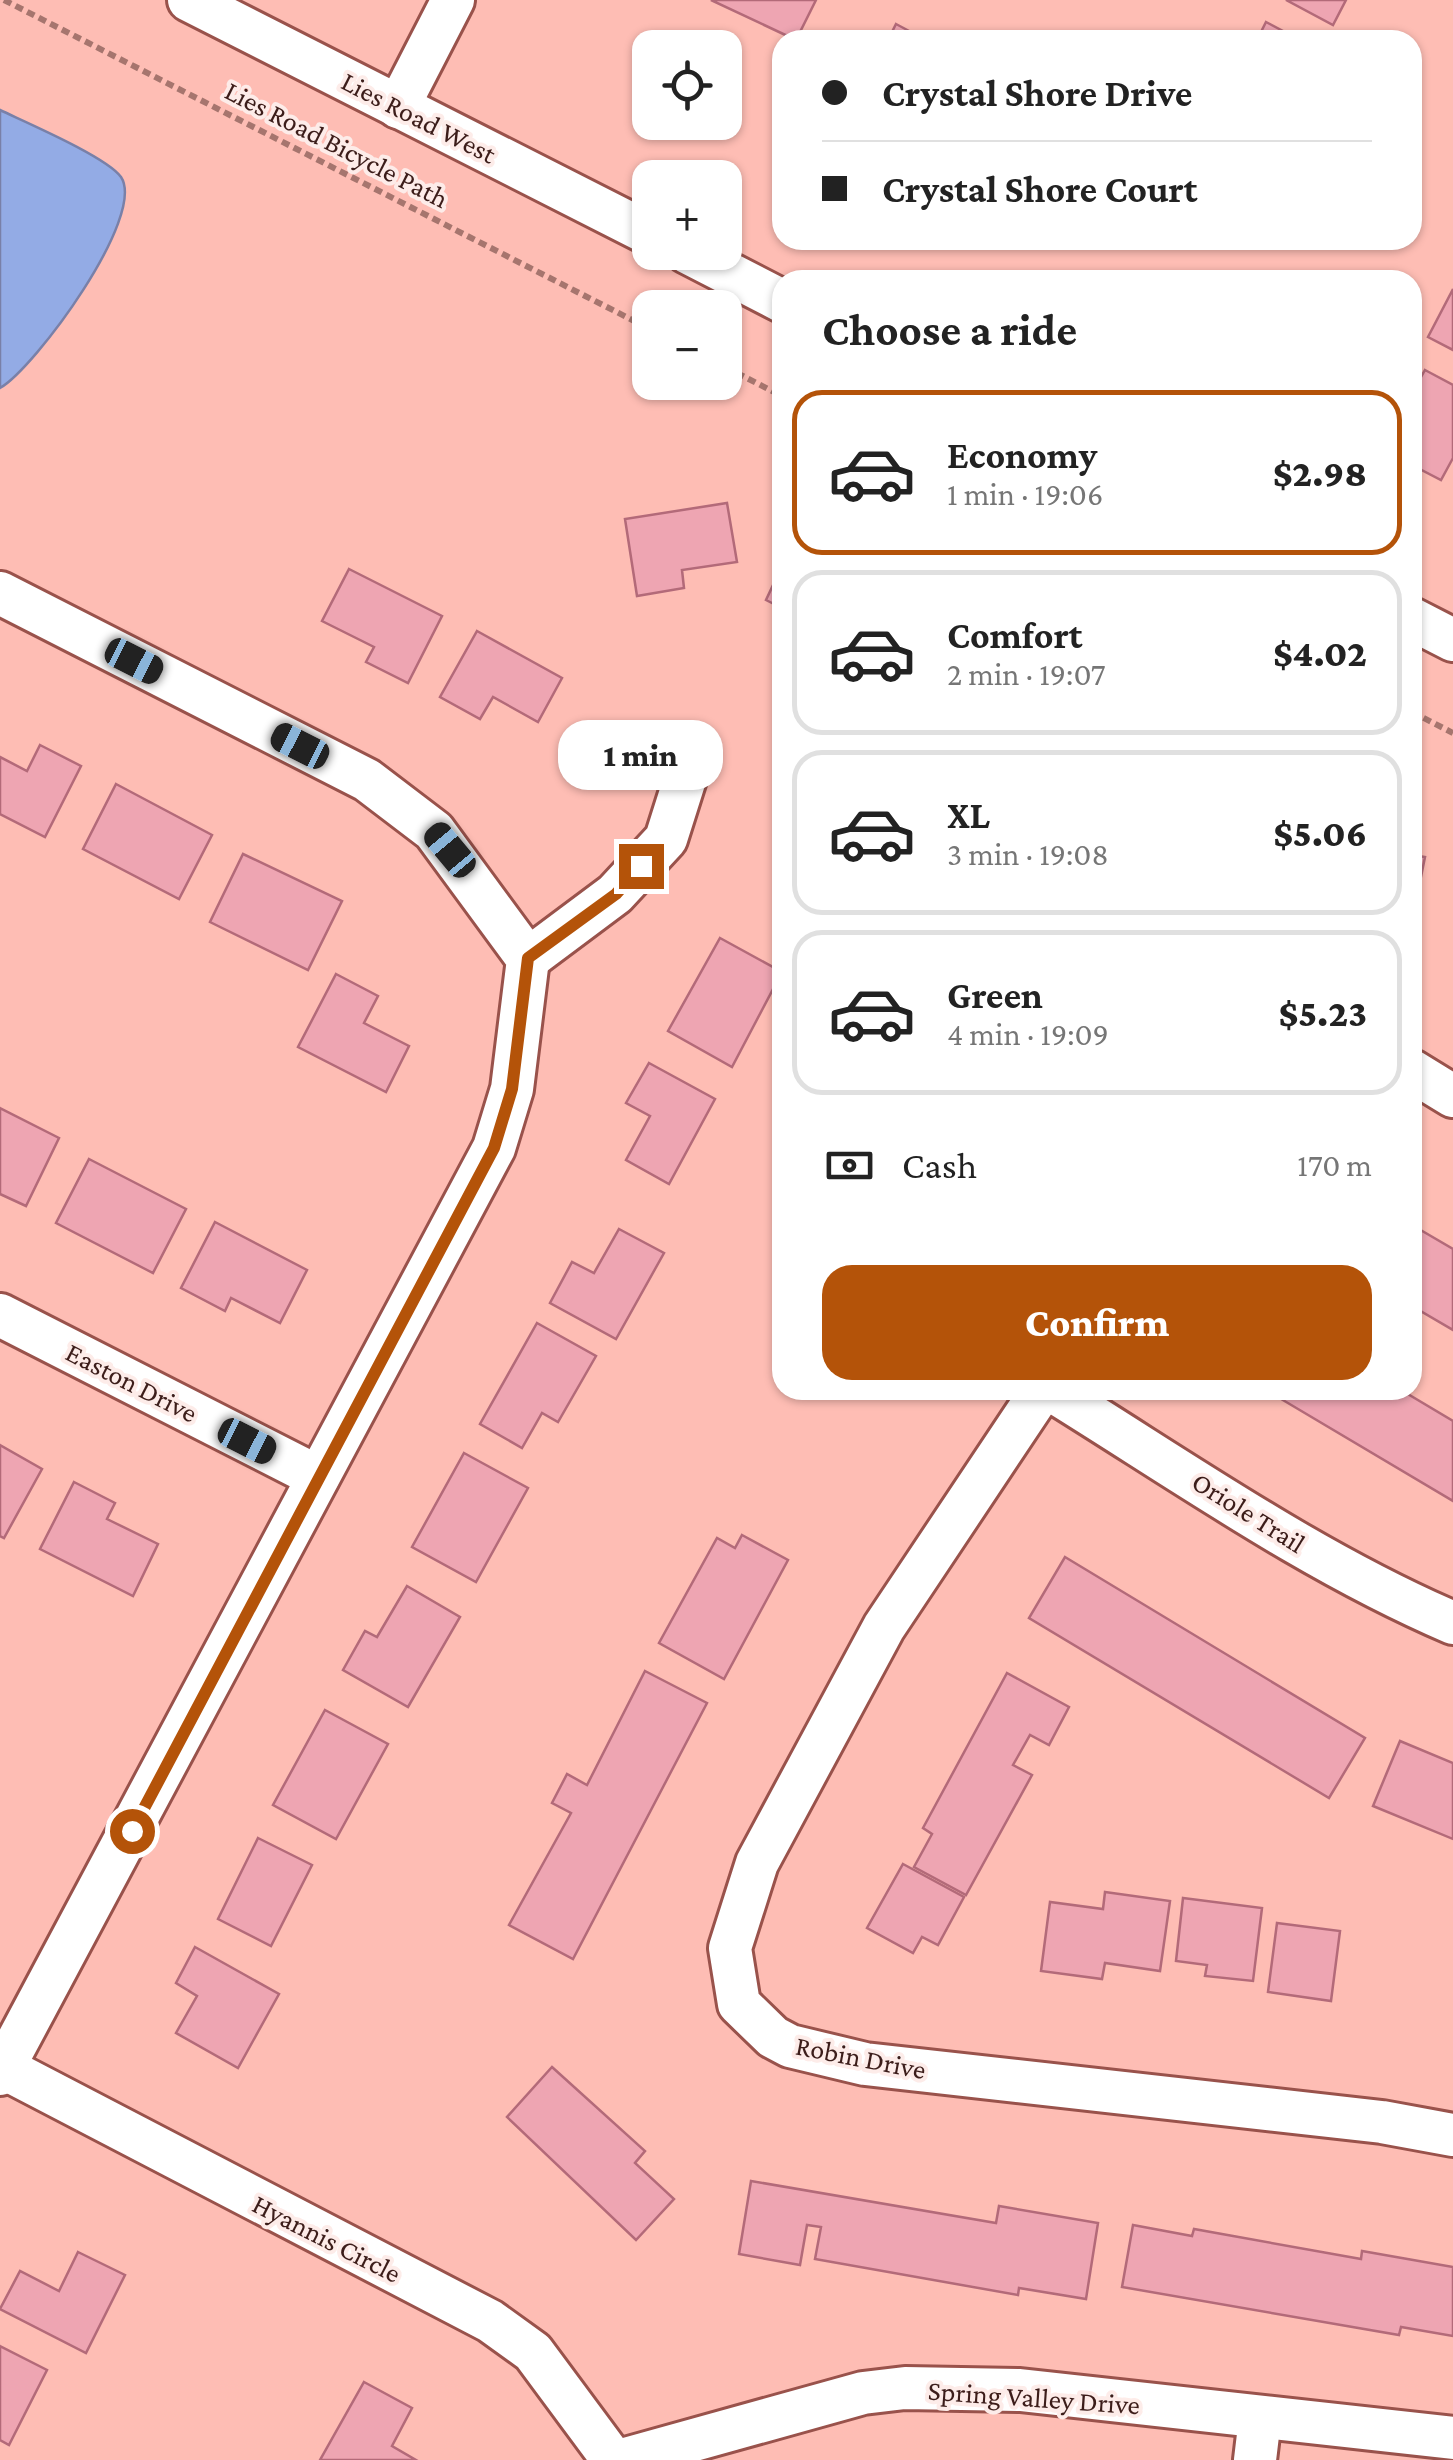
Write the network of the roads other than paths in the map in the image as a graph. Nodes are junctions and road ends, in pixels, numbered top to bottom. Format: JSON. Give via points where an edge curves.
{"nodes":[{"id":1,"x":188,"y":0,"type":"edge"},
{"id":2,"x":453,"y":0,"type":"edge"},
{"id":3,"x":398,"y":107,"type":"junction"},
{"id":4,"x":632,"y":225,"type":"edge"},
{"id":5,"x":721,"y":270,"type":"edge"},
{"id":6,"x":772,"y":296,"type":"edge"},
{"id":7,"x":0,"y":593,"type":"edge"},
{"id":8,"x":1422,"y":624,"type":"edge"},
{"id":9,"x":1453,"y":640,"type":"edge"},
{"id":10,"x":690,"y":760,"type":"dead end"},
{"id":11,"x":528,"y":958,"type":"junction"},
{"id":12,"x":1422,"y":1078,"type":"edge"},
{"id":13,"x":1453,"y":1096,"type":"edge"},
{"id":14,"x":0,"y":1315,"type":"edge"},
{"id":15,"x":1035,"y":1400,"type":"edge"},
{"id":16,"x":1066,"y":1400,"type":"edge"},
{"id":17,"x":318,"y":1477,"type":"junction"},
{"id":18,"x":1453,"y":1623,"type":"edge"},
{"id":19,"x":1,"y":2069,"type":"edge"},
{"id":20,"x":1453,"y":2135,"type":"edge"},
{"id":21,"x":1453,"y":2438,"type":"edge"},
{"id":22,"x":1258,"y":2439,"type":"edge"},
{"id":23,"x":613,"y":2460,"type":"edge"},
{"id":24,"x":622,"y":2460,"type":"edge"}],
"edges":[{"from":1,"to":3,"type":"street","name":"Lies Road West"},
{"from":2,"to":3,"type":"street"},
{"from":3,"to":4,"type":"street","name":"Lies Road West"},
{"from":5,"to":6,"type":"street"},
{"from":7,"to":11,"type":"street","via":[[367,780],[434,831]]},
{"from":8,"to":9,"type":"street"},
{"from":10,"to":11,"type":"street","via":[[666,838],[616,894]]},
{"from":11,"to":17,"type":"street","via":[[512,1089],[494,1148]]},
{"from":12,"to":13,"type":"street"},
{"from":14,"to":17,"type":"street","name":"Easton Drive"},
{"from":15,"to":20,"type":"street","name":"Robin Drive","via":[[884,1627],[756,1863],[730,1948],[739,2004],[790,2046],[865,2064]]},
{"from":16,"to":18,"type":"street","name":"Oriole Trail","via":[[1329,1562]]},
{"from":17,"to":19,"type":"street"},
{"from":19,"to":23,"type":"street","name":"Hyannis Circle","via":[[490,2321],[533,2352]]},
{"from":21,"to":22,"type":"street","name":"Spring Valley Drive"},
{"from":22,"to":24,"type":"street","name":"Spring Valley Drive","via":[[1020,2390],[905,2388],[862,2393]]}]}
